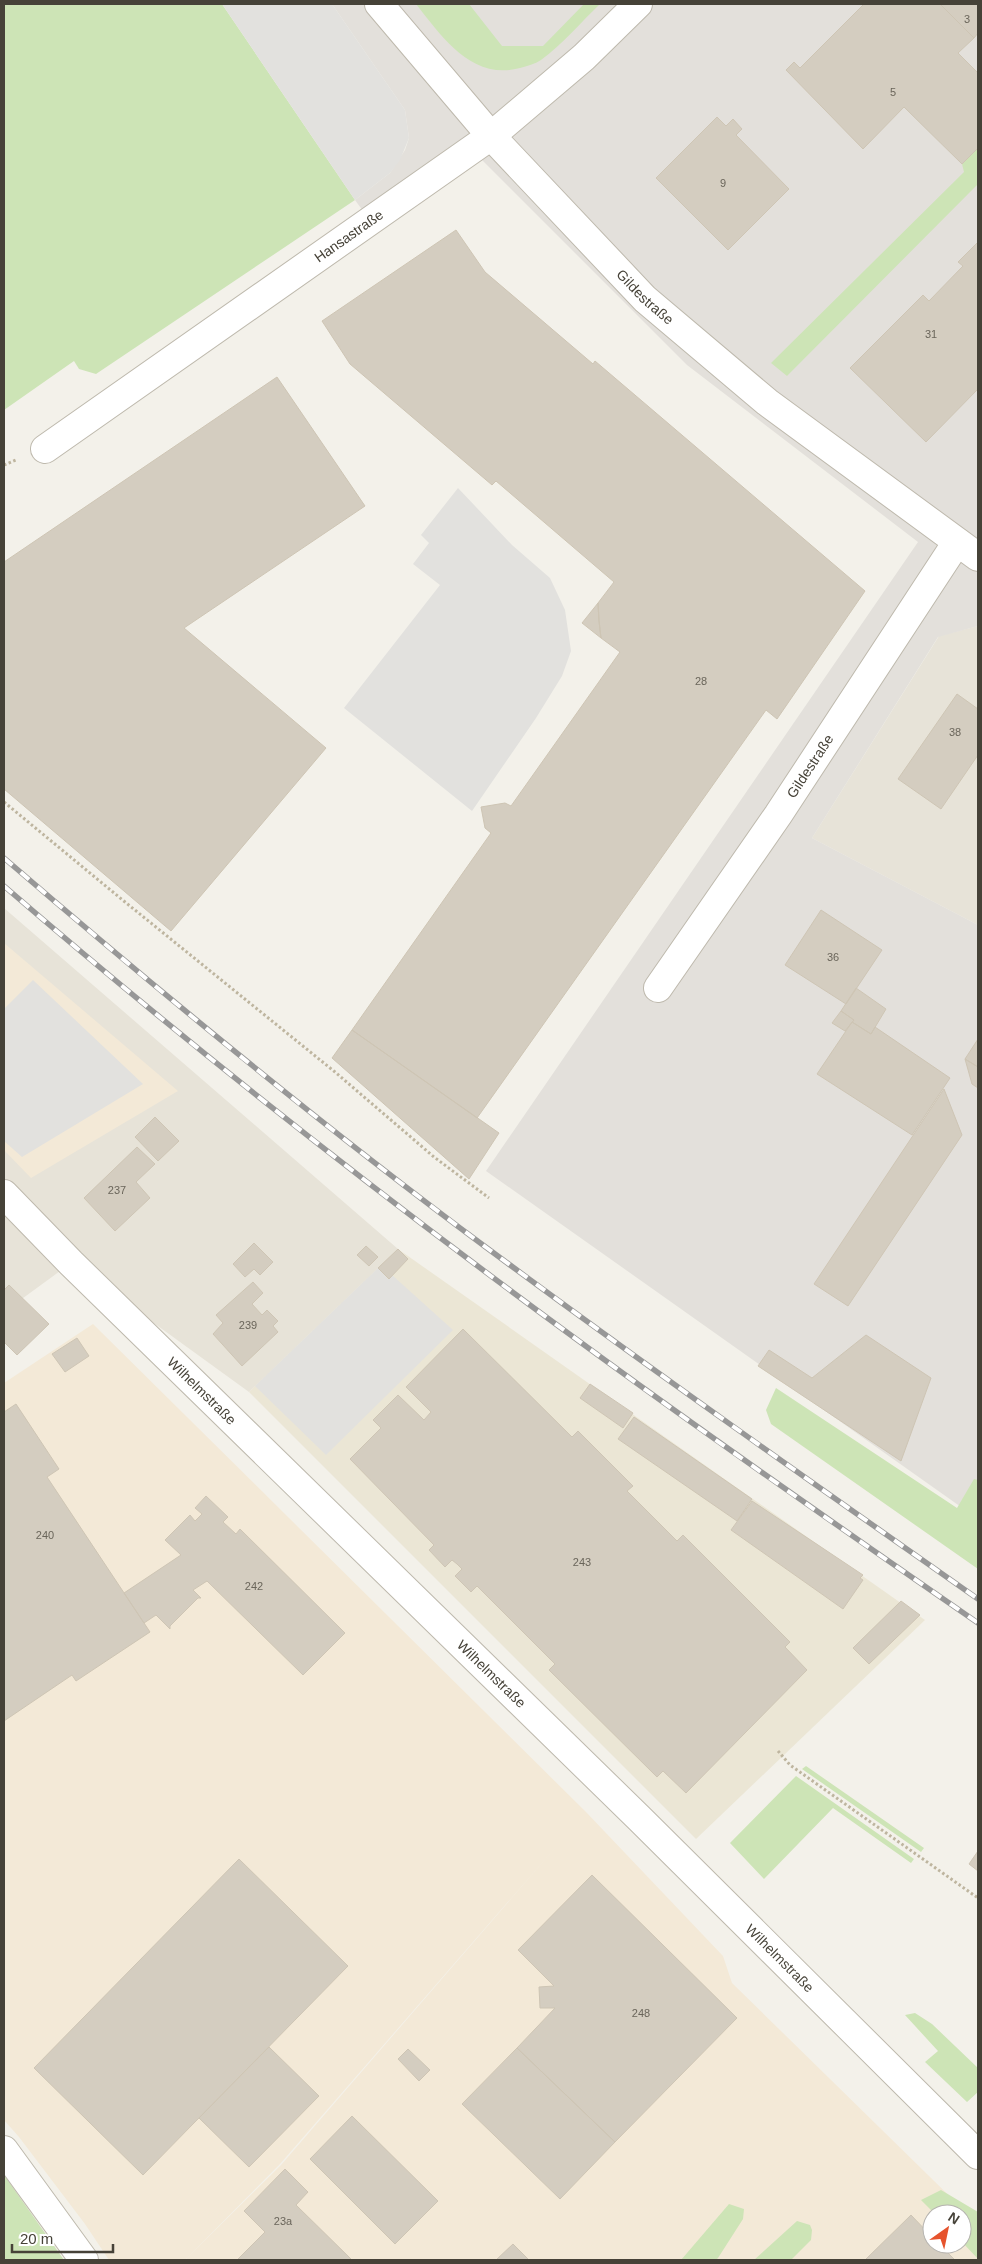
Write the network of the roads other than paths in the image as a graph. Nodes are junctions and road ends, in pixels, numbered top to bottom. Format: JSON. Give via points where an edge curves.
{"nodes":[{"id":1,"x":379,"y":4,"type":"edge"},
{"id":2,"x":638,"y":4,"type":"edge"},
{"id":3,"x":491,"y":136,"type":"junction"},
{"id":4,"x":45,"y":449,"type":"dead end"},
{"id":5,"x":968,"y":549,"type":"edge"},
{"id":6,"x":658,"y":988,"type":"dead end"},
{"id":7,"x":4,"y":1194,"type":"edge"},
{"id":8,"x":4,"y":2150,"type":"edge"},
{"id":9,"x":978,"y":2155,"type":"edge"},
{"id":10,"x":84,"y":2260,"type":"edge"}],
"edges":[{"from":1,"to":3,"type":"street","name":"Gildestraße"},
{"from":2,"to":3,"type":"street","name":"Hansastraße","via":[[584,57]]},
{"from":3,"to":4,"type":"street","name":"Hansastraße"},
{"from":3,"to":5,"type":"street","name":"Gildestraße","via":[[645,300],[768,402]]},
{"from":5,"to":6,"type":"street","name":"Gildestraße"},
{"from":7,"to":9,"type":"street","name":"Wilhelmstraße"},
{"from":8,"to":10,"type":"street"}]}
